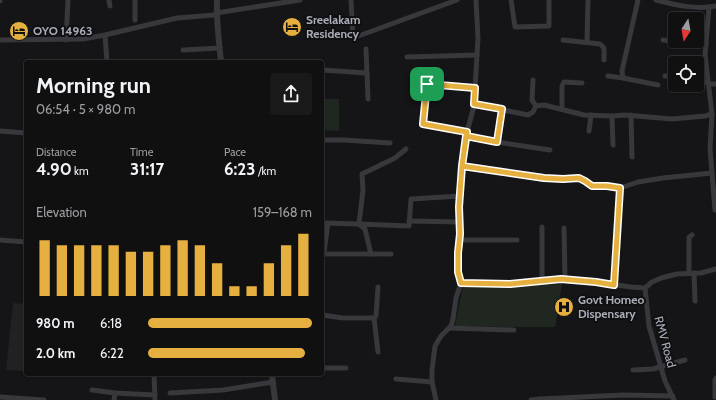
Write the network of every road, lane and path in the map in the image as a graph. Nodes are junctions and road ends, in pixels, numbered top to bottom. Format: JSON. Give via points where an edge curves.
{"nodes":[{"id":1,"x":68,"y":0,"type":"edge"},
{"id":2,"x":109,"y":0,"type":"edge"},
{"id":3,"x":135,"y":0,"type":"edge"},
{"id":4,"x":217,"y":0,"type":"edge"},
{"id":5,"x":300,"y":0,"type":"edge"},
{"id":6,"x":351,"y":0,"type":"edge"},
{"id":7,"x":457,"y":0,"type":"edge"},
{"id":8,"x":476,"y":0,"type":"edge"},
{"id":9,"x":511,"y":0,"type":"edge"},
{"id":10,"x":549,"y":0,"type":"edge"},
{"id":11,"x":588,"y":0,"type":"edge"},
{"id":12,"x":638,"y":0,"type":"edge"},
{"id":13,"x":656,"y":0,"type":"edge"},
{"id":14,"x":110,"y":6,"type":"dead end"},
{"id":15,"x":716,"y":6,"type":"edge"},
{"id":16,"x":709,"y":8,"type":"junction"},
{"id":17,"x":216,"y":13,"type":"junction"},
{"id":18,"x":136,"y":20,"type":"dead end"},
{"id":19,"x":105,"y":35,"type":"junction"},
{"id":20,"x":0,"y":40,"type":"edge"},
{"id":21,"x":66,"y":40,"type":"junction"},
{"id":22,"x":563,"y":40,"type":"dead end"},
{"id":23,"x":663,"y":40,"type":"dead end"},
{"id":24,"x":587,"y":42,"type":"junction"},
{"id":25,"x":706,"y":44,"type":"junction"},
{"id":26,"x":220,"y":48,"type":"junction"},
{"id":27,"x":366,"y":49,"type":"dead end"},
{"id":28,"x":183,"y":50,"type":"dead end"},
{"id":29,"x":477,"y":55,"type":"junction"},
{"id":30,"x":407,"y":57,"type":"dead end"},
{"id":31,"x":107,"y":60,"type":"edge"},
{"id":32,"x":221,"y":60,"type":"edge"},
{"id":33,"x":604,"y":60,"type":"dead end"},
{"id":34,"x":324,"y":70,"type":"edge"},
{"id":35,"x":366,"y":73,"type":"junction"},
{"id":36,"x":608,"y":76,"type":"dead end"},
{"id":37,"x":623,"y":78,"type":"junction"},
{"id":38,"x":533,"y":80,"type":"dead end"},
{"id":39,"x":704,"y":82,"type":"edge"},
{"id":40,"x":582,"y":83,"type":"dead end"},
{"id":41,"x":709,"y":84,"type":"junction"},
{"id":42,"x":716,"y":84,"type":"edge"},
{"id":43,"x":658,"y":85,"type":"dead end"},
{"id":44,"x":475,"y":88,"type":"junction"},
{"id":45,"x":368,"y":99,"type":"dead end"},
{"id":46,"x":474,"y":104,"type":"junction"},
{"id":47,"x":536,"y":106,"type":"junction"},
{"id":48,"x":502,"y":109,"type":"junction"},
{"id":49,"x":562,"y":109,"type":"junction"},
{"id":50,"x":712,"y":114,"type":"junction"},
{"id":51,"x":591,"y":115,"type":"junction"},
{"id":52,"x":630,"y":115,"type":"junction"},
{"id":53,"x":612,"y":116,"type":"junction"},
{"id":54,"x":0,"y":131,"type":"edge"},
{"id":55,"x":589,"y":131,"type":"dead end"},
{"id":56,"x":24,"y":133,"type":"edge"},
{"id":57,"x":466,"y":134,"type":"junction"},
{"id":58,"x":324,"y":140,"type":"edge"},
{"id":59,"x":497,"y":142,"type":"junction"},
{"id":60,"x":390,"y":143,"type":"dead end"},
{"id":61,"x":613,"y":145,"type":"dead end"},
{"id":62,"x":406,"y":149,"type":"dead end"},
{"id":63,"x":550,"y":150,"type":"dead end"},
{"id":64,"x":632,"y":157,"type":"dead end"},
{"id":65,"x":462,"y":166,"type":"junction"},
{"id":66,"x":712,"y":173,"type":"junction"},
{"id":67,"x":620,"y":188,"type":"junction"},
{"id":68,"x":460,"y":196,"type":"junction"},
{"id":69,"x":716,"y":210,"type":"edge"},
{"id":70,"x":409,"y":221,"type":"junction"},
{"id":71,"x":459,"y":222,"type":"junction"},
{"id":72,"x":325,"y":223,"type":"edge"},
{"id":73,"x":359,"y":224,"type":"junction"},
{"id":74,"x":542,"y":227,"type":"dead end"},
{"id":75,"x":564,"y":228,"type":"dead end"},
{"id":76,"x":692,"y":235,"type":"dead end"},
{"id":77,"x":0,"y":240,"type":"edge"},
{"id":78,"x":459,"y":240,"type":"junction"},
{"id":79,"x":517,"y":240,"type":"dead end"},
{"id":80,"x":24,"y":242,"type":"edge"},
{"id":81,"x":371,"y":254,"type":"junction"},
{"id":82,"x":391,"y":254,"type":"dead end"},
{"id":83,"x":716,"y":269,"type":"edge"},
{"id":84,"x":692,"y":273,"type":"junction"},
{"id":85,"x":542,"y":280,"type":"junction"},
{"id":86,"x":565,"y":280,"type":"junction"},
{"id":87,"x":461,"y":283,"type":"junction"},
{"id":88,"x":614,"y":285,"type":"junction"},
{"id":89,"x":378,"y":288,"type":"dead end"},
{"id":90,"x":645,"y":288,"type":"junction"},
{"id":91,"x":695,"y":301,"type":"dead end"},
{"id":92,"x":324,"y":315,"type":"edge"},
{"id":93,"x":374,"y":318,"type":"junction"},
{"id":94,"x":449,"y":328,"type":"junction"},
{"id":95,"x":514,"y":330,"type":"dead end"},
{"id":96,"x":378,"y":352,"type":"dead end"},
{"id":97,"x":685,"y":360,"type":"dead end"},
{"id":98,"x":661,"y":366,"type":"junction"},
{"id":99,"x":324,"y":368,"type":"edge"},
{"id":100,"x":346,"y":368,"type":"dead end"},
{"id":101,"x":633,"y":370,"type":"dead end"},
{"id":102,"x":154,"y":376,"type":"edge"},
{"id":103,"x":272,"y":376,"type":"edge"},
{"id":104,"x":716,"y":378,"type":"edge"},
{"id":105,"x":396,"y":379,"type":"dead end"},
{"id":106,"x":273,"y":382,"type":"junction"},
{"id":107,"x":432,"y":382,"type":"junction"},
{"id":108,"x":92,"y":390,"type":"dead end"},
{"id":109,"x":170,"y":393,"type":"dead end"},
{"id":110,"x":115,"y":394,"type":"junction"},
{"id":111,"x":0,"y":397,"type":"edge"},
{"id":112,"x":155,"y":397,"type":"edge"},
{"id":113,"x":715,"y":397,"type":"edge"},
{"id":114,"x":674,"y":398,"type":"edge"},
{"id":115,"x":44,"y":400,"type":"edge"},
{"id":116,"x":114,"y":400,"type":"edge"},
{"id":117,"x":275,"y":400,"type":"edge"},
{"id":118,"x":436,"y":400,"type":"edge"},
{"id":119,"x":532,"y":400,"type":"edge"},
{"id":120,"x":540,"y":400,"type":"edge"}],
"edges":[{"from":1,"to":21,"type":"street"},
{"from":2,"to":14,"type":"street"},
{"from":3,"to":18,"type":"street"},
{"from":4,"to":17,"type":"street"},
{"from":5,"to":17,"type":"street"},
{"from":6,"to":7,"type":"street","via":[[353,38]]},
{"from":8,"to":29,"type":"street"},
{"from":9,"to":10,"type":"street","via":[[515,28],[549,26]]},
{"from":11,"to":24,"type":"street"},
{"from":12,"to":37,"type":"street","via":[[622,71]]},
{"from":13,"to":16,"type":"street","via":[[678,6]]},
{"from":15,"to":16,"type":"street"},
{"from":16,"to":25,"type":"street"},
{"from":17,"to":19,"type":"street","via":[[176,18]]},
{"from":17,"to":26,"type":"street"},
{"from":19,"to":21,"type":"street"},
{"from":19,"to":31,"type":"street"},
{"from":20,"to":21,"type":"street"},
{"from":22,"to":24,"type":"street"},
{"from":23,"to":25,"type":"street"},
{"from":24,"to":33,"type":"street","via":[[600,44],[604,48]]},
{"from":25,"to":41,"type":"street"},
{"from":26,"to":28,"type":"street"},
{"from":26,"to":32,"type":"street"},
{"from":27,"to":35,"type":"street"},
{"from":29,"to":30,"type":"street"},
{"from":29,"to":44,"type":"street"},
{"from":34,"to":35,"type":"street"},
{"from":35,"to":45,"type":"street"},
{"from":36,"to":37,"type":"street"},
{"from":37,"to":43,"type":"street"},
{"from":38,"to":47,"type":"street","via":[[532,100]]},
{"from":39,"to":41,"type":"street"},
{"from":40,"to":49,"type":"street","via":[[564,82]]},
{"from":41,"to":42,"type":"street"},
{"from":41,"to":50,"type":"street"},
{"from":44,"to":46,"type":"street"},
{"from":44,"to":57,"type":"street","via":[[427,84],[423,124]]},
{"from":46,"to":48,"type":"street"},
{"from":46,"to":57,"type":"street"},
{"from":47,"to":48,"type":"street","via":[[528,115]]},
{"from":47,"to":49,"type":"street"},
{"from":48,"to":59,"type":"street"},
{"from":49,"to":51,"type":"street"},
{"from":50,"to":52,"type":"street","via":[[672,119]]},
{"from":50,"to":66,"type":"street"},
{"from":51,"to":53,"type":"street"},
{"from":51,"to":55,"type":"street"},
{"from":52,"to":53,"type":"street"},
{"from":52,"to":64,"type":"street"},
{"from":53,"to":61,"type":"street"},
{"from":54,"to":56,"type":"street"},
{"from":57,"to":59,"type":"street"},
{"from":57,"to":65,"type":"street"},
{"from":58,"to":60,"type":"street"},
{"from":59,"to":63,"type":"street"},
{"from":62,"to":73,"type":"street","via":[[395,158],[362,174]]},
{"from":65,"to":67,"type":"street","via":[[544,178],[579,178],[592,186]]},
{"from":65,"to":68,"type":"street"},
{"from":66,"to":67,"type":"street","via":[[662,178]]},
{"from":66,"to":69,"type":"street"},
{"from":67,"to":88,"type":"street"},
{"from":68,"to":70,"type":"street","via":[[411,199]]},
{"from":68,"to":71,"type":"street"},
{"from":70,"to":71,"type":"street"},
{"from":70,"to":73,"type":"street","via":[[409,226]]},
{"from":71,"to":78,"type":"street"},
{"from":72,"to":73,"type":"street"},
{"from":72,"to":81,"type":"street","via":[[326,254]]},
{"from":73,"to":81,"type":"street","via":[[365,229]]},
{"from":74,"to":85,"type":"street"},
{"from":75,"to":86,"type":"street"},
{"from":76,"to":84,"type":"street","via":[[689,237]]},
{"from":77,"to":80,"type":"street"},
{"from":78,"to":79,"type":"street"},
{"from":78,"to":87,"type":"street","via":[[458,272]]},
{"from":81,"to":82,"type":"street"},
{"from":83,"to":84,"type":"street"},
{"from":84,"to":90,"type":"street","via":[[661,278]]},
{"from":84,"to":91,"type":"street"},
{"from":85,"to":86,"type":"street"},
{"from":85,"to":87,"type":"street","via":[[510,284]]},
{"from":86,"to":88,"type":"street"},
{"from":87,"to":94,"type":"street"},
{"from":88,"to":90,"type":"street"},
{"from":89,"to":93,"type":"street"},
{"from":90,"to":98,"type":"street","name":"RMV Road","via":[[649,326]]},
{"from":92,"to":93,"type":"street"},
{"from":93,"to":96,"type":"street"},
{"from":94,"to":95,"type":"street"},
{"from":94,"to":107,"type":"street","via":[[435,346]]},
{"from":97,"to":98,"type":"street"},
{"from":98,"to":101,"type":"street"},
{"from":98,"to":114,"type":"street","name":"RMV Road"},
{"from":99,"to":100,"type":"street"},
{"from":102,"to":112,"type":"street"},
{"from":103,"to":106,"type":"street"},
{"from":104,"to":113,"type":"street"},
{"from":105,"to":107,"type":"street"},
{"from":106,"to":109,"type":"street","via":[[223,390]]},
{"from":106,"to":117,"type":"street"},
{"from":107,"to":118,"type":"street"},
{"from":108,"to":110,"type":"street"},
{"from":110,"to":112,"type":"street"},
{"from":110,"to":116,"type":"street"},
{"from":111,"to":115,"type":"street"},
{"from":114,"to":120,"type":"street","via":[[623,395]]},
{"from":119,"to":120,"type":"street"}]}
